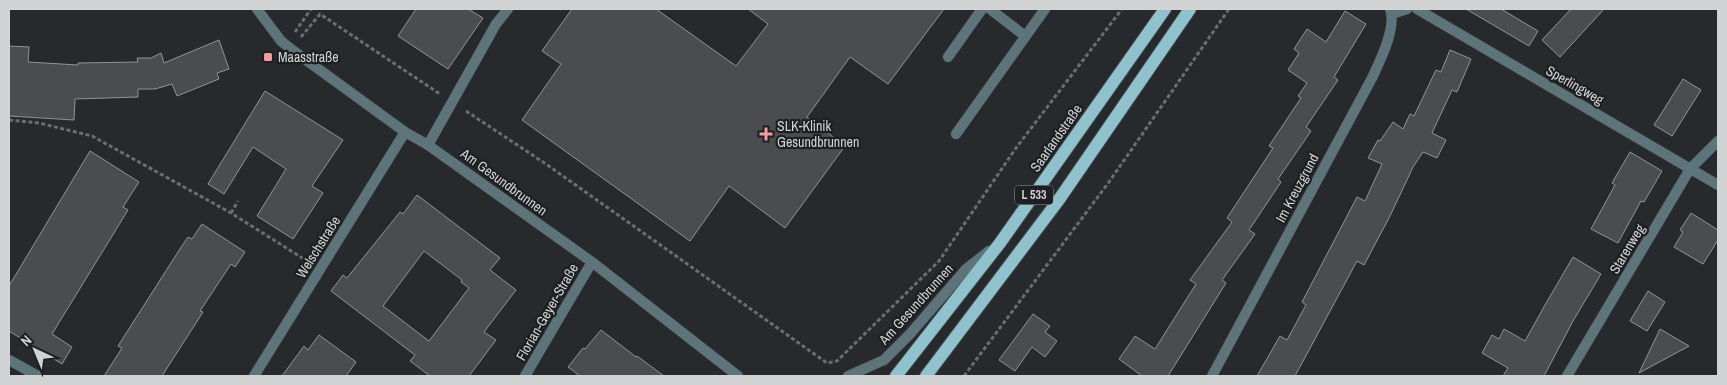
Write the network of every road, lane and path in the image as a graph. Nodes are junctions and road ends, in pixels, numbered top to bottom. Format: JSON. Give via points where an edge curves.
{"nodes":[{"id":1,"x":257,"y":9,"type":"edge"},
{"id":2,"x":311,"y":9,"type":"edge"},
{"id":3,"x":508,"y":9,"type":"edge"},
{"id":4,"x":982,"y":9,"type":"edge"},
{"id":5,"x":990,"y":9,"type":"edge"},
{"id":6,"x":1045,"y":9,"type":"edge"},
{"id":7,"x":1122,"y":9,"type":"edge"},
{"id":8,"x":1190,"y":9,"type":"edge"},
{"id":9,"x":1229,"y":9,"type":"edge"},
{"id":10,"x":1407,"y":9,"type":"edge"},
{"id":11,"x":1418,"y":9,"type":"edge"},
{"id":12,"x":1159,"y":12,"type":"edge"},
{"id":13,"x":1391,"y":12,"type":"edge"},
{"id":14,"x":1025,"y":36,"type":"junction"},
{"id":15,"x":289,"y":47,"type":"junction"},
{"id":16,"x":948,"y":57,"type":"dead end"},
{"id":17,"x":452,"y":102,"type":"junction"},
{"id":18,"x":9,"y":120,"type":"edge"},
{"id":19,"x":405,"y":132,"type":"junction"},
{"id":20,"x":956,"y":134,"type":"dead end"},
{"id":21,"x":1718,"y":141,"type":"edge"},
{"id":22,"x":428,"y":145,"type":"junction"},
{"id":23,"x":1690,"y":169,"type":"junction"},
{"id":24,"x":1718,"y":185,"type":"edge"},
{"id":25,"x":238,"y":201,"type":"dead end"},
{"id":26,"x":231,"y":213,"type":"junction"},
{"id":27,"x":1000,"y":243,"type":"junction"},
{"id":28,"x":592,"y":262,"type":"junction"},
{"id":29,"x":321,"y":270,"type":"junction"},
{"id":30,"x":9,"y":360,"type":"edge"},
{"id":31,"x":38,"y":376,"type":"edge"},
{"id":32,"x":254,"y":376,"type":"edge"},
{"id":33,"x":525,"y":376,"type":"edge"},
{"id":34,"x":738,"y":376,"type":"edge"},
{"id":35,"x":848,"y":376,"type":"edge"},
{"id":36,"x":896,"y":376,"type":"edge"},
{"id":37,"x":926,"y":376,"type":"edge"},
{"id":38,"x":964,"y":376,"type":"edge"},
{"id":39,"x":1212,"y":376,"type":"edge"},
{"id":40,"x":1568,"y":376,"type":"edge"}],
"edges":[{"from":1,"to":15,"type":"street","name":"Am Gesundbrunnen"},
{"from":2,"to":15,"type":"path"},
{"from":3,"to":17,"type":"street","via":[[496,24]]},
{"from":4,"to":16,"type":"street"},
{"from":5,"to":14,"type":"street"},
{"from":6,"to":14,"type":"street"},
{"from":7,"to":17,"type":"path","via":[[1016,148],[940,261],[837,361],[827,363],[546,164]]},
{"from":8,"to":37,"type":"main road","number":"L 533","via":[[1058,201]]},
{"from":9,"to":38,"type":"path","via":[[1109,182]]},
{"from":10,"to":13,"type":"street"},
{"from":11,"to":23,"type":"street","name":"Sperlingweg"},
{"from":12,"to":27,"type":"main road","name":"Saarlandstraße","number":"L 533"},
{"from":13,"to":39,"type":"street","name":"Im Kreuzgrund","via":[[1386,48],[1372,78]]},
{"from":14,"to":20,"type":"street"},
{"from":15,"to":17,"type":"path","via":[[320,14]]},
{"from":15,"to":19,"type":"street","name":"Am Gesundbrunnen"},
{"from":17,"to":22,"type":"street"},
{"from":18,"to":26,"type":"path","via":[[39,123],[92,136]]},
{"from":19,"to":22,"type":"street","name":"Am Gesundbrunnen"},
{"from":19,"to":29,"type":"street","name":"Welschstraße"},
{"from":21,"to":23,"type":"street","name":"Starenweg"},
{"from":22,"to":28,"type":"street","name":"Am Gesundbrunnen"},
{"from":23,"to":24,"type":"street","name":"Sperlingweg"},
{"from":23,"to":40,"type":"street","name":"Starenweg"},
{"from":25,"to":26,"type":"path"},
{"from":26,"to":29,"type":"path"},
{"from":27,"to":35,"type":"street","name":"Am Gesundbrunnen","via":[[966,269],[884,360]]},
{"from":27,"to":36,"type":"main road","name":"Saarlandstraße","number":"L 533"},
{"from":28,"to":33,"type":"street","name":"Florian-Geyer-Straße"},
{"from":28,"to":34,"type":"street","name":"Am Gesundbrunnen"},
{"from":29,"to":32,"type":"street","name":"Welschstraße"},
{"from":30,"to":31,"type":"street"}]}
